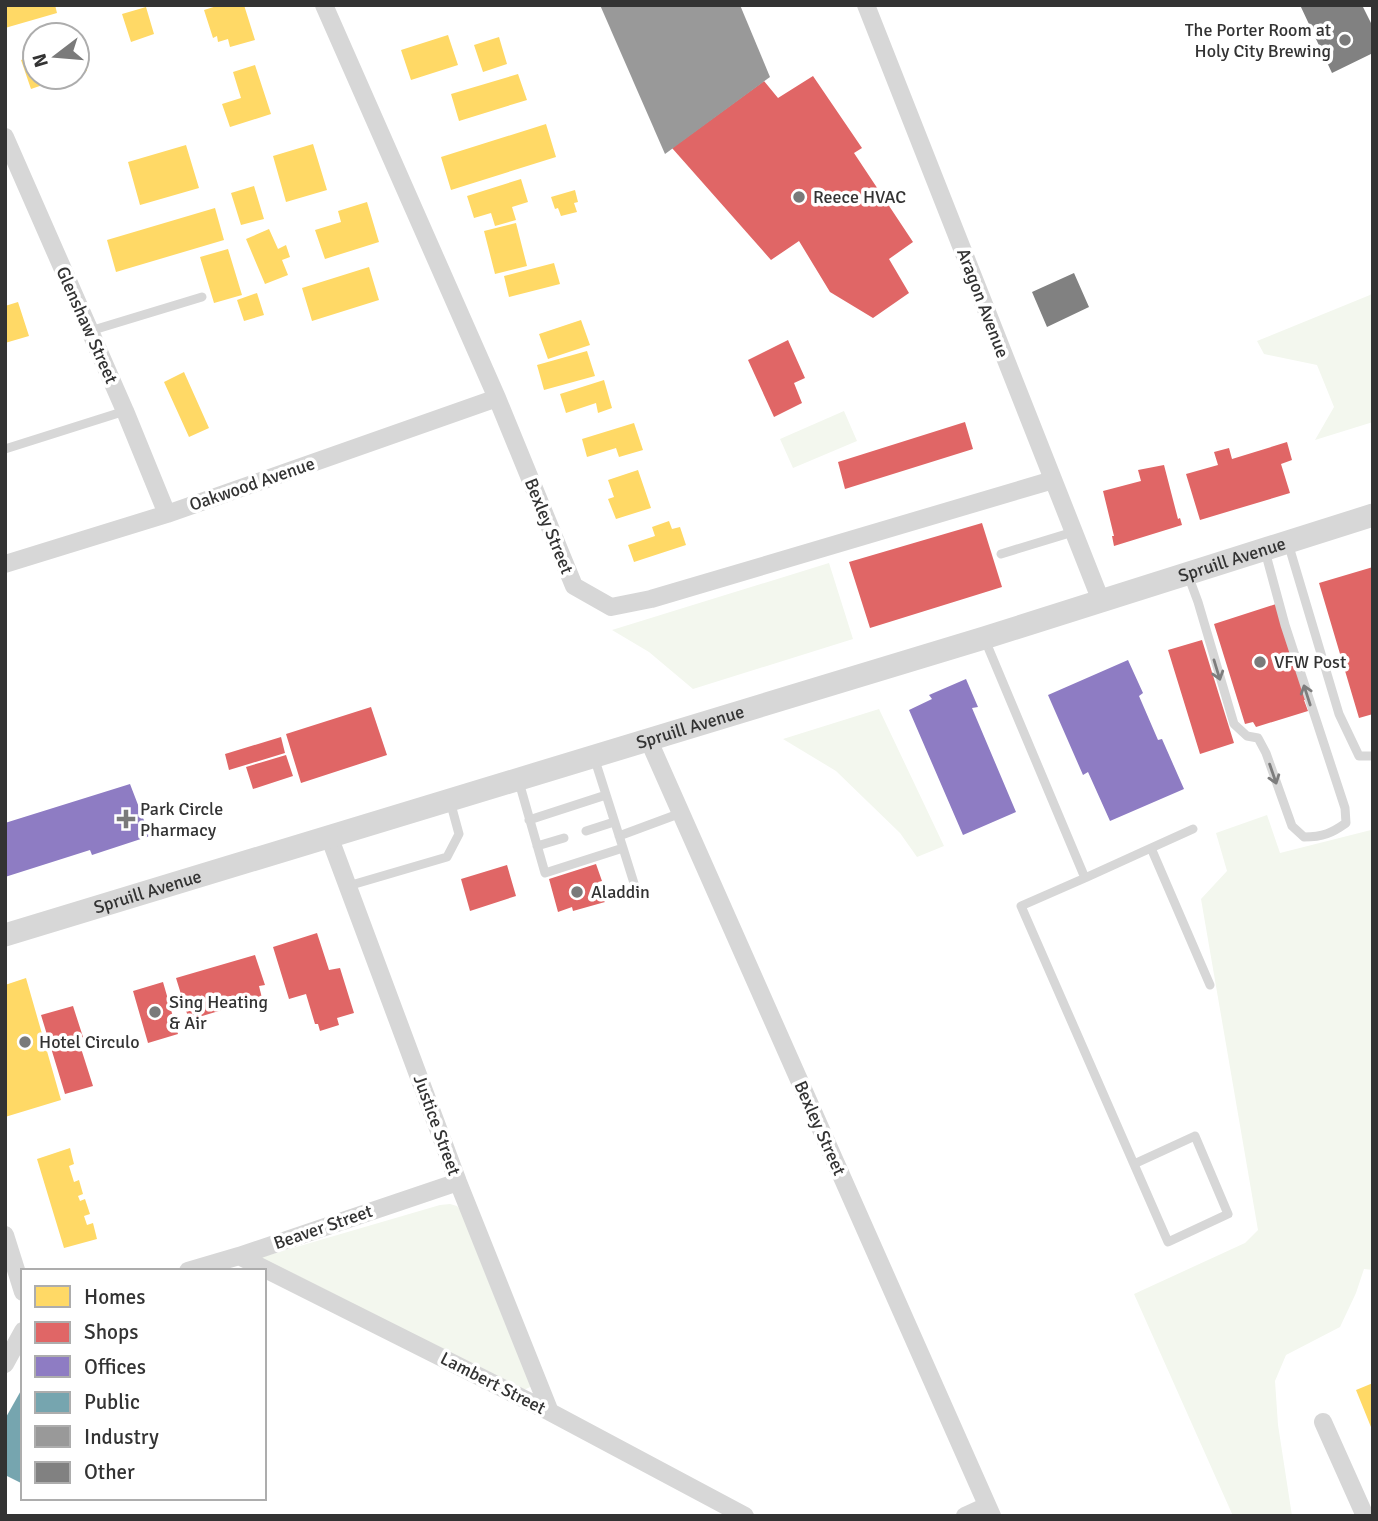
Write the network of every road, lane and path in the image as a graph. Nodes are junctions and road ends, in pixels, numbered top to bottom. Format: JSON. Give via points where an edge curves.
{"nodes":[{"id":1,"x":324,"y":5,"type":"edge"},
{"id":2,"x":866,"y":5,"type":"edge"},
{"id":3,"x":5,"y":137,"type":"edge"},
{"id":4,"x":202,"y":297,"type":"dead end"},
{"id":5,"x":90,"y":331,"type":"junction"},
{"id":6,"x":497,"y":398,"type":"junction"},
{"id":7,"x":125,"y":411,"type":"junction"},
{"id":8,"x":5,"y":449,"type":"edge"},
{"id":9,"x":1053,"y":480,"type":"junction"},
{"id":10,"x":167,"y":514,"type":"junction"},
{"id":11,"x":1373,"y":515,"type":"edge"},
{"id":12,"x":1073,"y":532,"type":"junction"},
{"id":13,"x":1288,"y":542,"type":"junction"},
{"id":14,"x":1265,"y":549,"type":"junction"},
{"id":15,"x":1001,"y":554,"type":"dead end"},
{"id":16,"x":5,"y":564,"type":"edge"},
{"id":17,"x":1187,"y":574,"type":"junction"},
{"id":18,"x":1101,"y":601,"type":"junction"},
{"id":19,"x":984,"y":638,"type":"junction"},
{"id":20,"x":649,"y":741,"type":"junction"},
{"id":21,"x":1373,"y":756,"type":"edge"},
{"id":22,"x":594,"y":757,"type":"junction"},
{"id":23,"x":519,"y":780,"type":"junction"},
{"id":24,"x":606,"y":795,"type":"junction"},
{"id":25,"x":450,"y":800,"type":"junction"},
{"id":26,"x":681,"y":813,"type":"junction"},
{"id":27,"x":529,"y":820,"type":"junction"},
{"id":28,"x":614,"y":822,"type":"junction"},
{"id":29,"x":1193,"y":828,"type":"dead end"},
{"id":30,"x":586,"y":831,"type":"dead end"},
{"id":31,"x":329,"y":836,"type":"junction"},
{"id":32,"x":618,"y":836,"type":"junction"},
{"id":33,"x":564,"y":838,"type":"dead end"},
{"id":34,"x":537,"y":846,"type":"junction"},
{"id":35,"x":623,"y":848,"type":"junction"},
{"id":36,"x":1151,"y":848,"type":"junction"},
{"id":37,"x":1085,"y":877,"type":"junction"},
{"id":38,"x":348,"y":886,"type":"junction"},
{"id":39,"x":638,"y":896,"type":"dead end"},
{"id":40,"x":5,"y":936,"type":"edge"},
{"id":41,"x":1210,"y":985,"type":"dead end"},
{"id":42,"x":1134,"y":1164,"type":"junction"},
{"id":43,"x":458,"y":1182,"type":"junction"},
{"id":44,"x":5,"y":1234,"type":"edge"},
{"id":45,"x":239,"y":1256,"type":"junction"},
{"id":46,"x":194,"y":1269,"type":"edge"},
{"id":47,"x":265,"y":1269,"type":"edge"},
{"id":48,"x":266,"y":1270,"type":"edge"},
{"id":49,"x":21,"y":1286,"type":"edge"},
{"id":50,"x":21,"y":1335,"type":"edge"},
{"id":51,"x":5,"y":1364,"type":"edge"},
{"id":52,"x":550,"y":1412,"type":"junction"},
{"id":53,"x":1323,"y":1422,"type":"dead end"},
{"id":54,"x":989,"y":1511,"type":"edge"},
{"id":55,"x":745,"y":1516,"type":"edge"},
{"id":56,"x":965,"y":1516,"type":"edge"},
{"id":57,"x":1365,"y":1516,"type":"edge"}],
"edges":[{"from":1,"to":6,"type":"street","name":"Bexley Street"},
{"from":2,"to":9,"type":"street","name":"Aragon Avenue"},
{"from":3,"to":5,"type":"street","name":"Glenshaw Street"},
{"from":4,"to":5,"type":"lane"},
{"from":5,"to":7,"type":"street","name":"Glenshaw Street"},
{"from":6,"to":9,"type":"street","name":"Bexley Street","via":[[574,586],[611,607]]},
{"from":6,"to":10,"type":"street","name":"Oakwood Avenue"},
{"from":7,"to":8,"type":"lane"},
{"from":7,"to":10,"type":"street","name":"Glenshaw Street"},
{"from":9,"to":12,"type":"street","name":"Aragon Avenue"},
{"from":10,"to":16,"type":"street","name":"Oakwood Avenue"},
{"from":11,"to":13,"type":"street","name":"Spruill Avenue"},
{"from":12,"to":15,"type":"lane"},
{"from":12,"to":18,"type":"street","name":"Aragon Avenue"},
{"from":13,"to":14,"type":"street","name":"Spruill Avenue"},
{"from":13,"to":21,"type":"lane","via":[[1339,714],[1359,756]]},
{"from":14,"to":17,"type":"street","name":"Spruill Avenue"},
{"from":17,"to":14,"type":"lane","one_way":true,"via":[[1234,724],[1247,736],[1258,738],[1292,826],[1304,837],[1332,833],[1346,823],[1345,808],[1284,625]]},
{"from":17,"to":18,"type":"street","name":"Spruill Avenue"},
{"from":18,"to":19,"type":"street","name":"Spruill Avenue"},
{"from":19,"to":20,"type":"street","name":"Spruill Avenue"},
{"from":19,"to":37,"type":"lane"},
{"from":20,"to":22,"type":"street","name":"Spruill Avenue"},
{"from":20,"to":26,"type":"street","name":"Bexley Street"},
{"from":22,"to":23,"type":"street","name":"Spruill Avenue"},
{"from":22,"to":24,"type":"lane"},
{"from":23,"to":25,"type":"street","name":"Spruill Avenue"},
{"from":23,"to":27,"type":"lane"},
{"from":24,"to":27,"type":"lane"},
{"from":24,"to":28,"type":"lane"},
{"from":25,"to":31,"type":"street","name":"Spruill Avenue"},
{"from":25,"to":38,"type":"lane","via":[[459,834],[447,857]]},
{"from":26,"to":32,"type":"lane"},
{"from":26,"to":54,"type":"street","name":"Bexley Street"},
{"from":27,"to":34,"type":"lane"},
{"from":28,"to":30,"type":"lane"},
{"from":28,"to":32,"type":"lane"},
{"from":29,"to":36,"type":"lane"},
{"from":31,"to":38,"type":"street","name":"Justice Street"},
{"from":31,"to":40,"type":"street","name":"Spruill Avenue"},
{"from":32,"to":35,"type":"lane"},
{"from":33,"to":34,"type":"lane"},
{"from":34,"to":35,"type":"lane","via":[[545,873]]},
{"from":35,"to":39,"type":"lane"},
{"from":36,"to":37,"type":"lane"},
{"from":36,"to":41,"type":"lane"},
{"from":37,"to":42,"type":"lane","via":[[1021,906]]},
{"from":38,"to":43,"type":"street","name":"Justice Street"},
{"from":42,"to":42,"type":"lane","via":[[1168,1242],[1228,1214],[1195,1136]]},
{"from":43,"to":45,"type":"street","name":"Beaver Street"},
{"from":43,"to":52,"type":"street","name":"Justice Street"},
{"from":44,"to":49,"type":"street"},
{"from":45,"to":46,"type":"street","name":"Beaver Street"},
{"from":45,"to":47,"type":"street","name":"Lambert Street"},
{"from":48,"to":52,"type":"street","name":"Lambert Street"},
{"from":50,"to":51,"type":"street"},
{"from":52,"to":55,"type":"street","name":"Lambert Street"},
{"from":53,"to":57,"type":"street"},
{"from":54,"to":56,"type":"street"}]}
